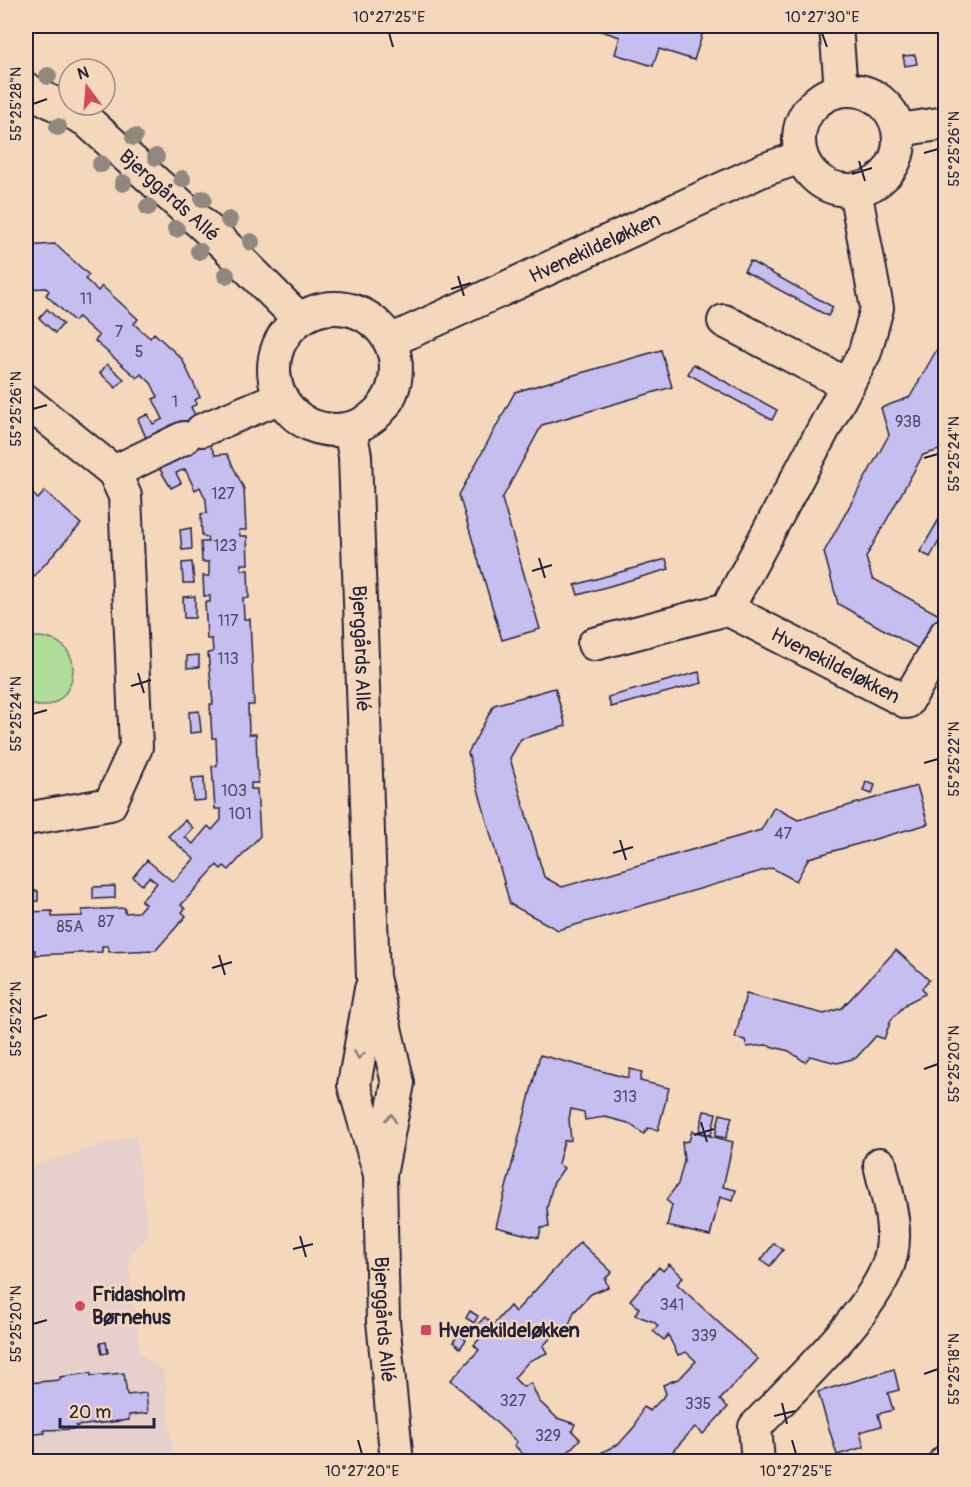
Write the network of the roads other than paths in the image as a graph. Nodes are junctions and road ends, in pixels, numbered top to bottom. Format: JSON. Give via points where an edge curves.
{"nodes":[{"id":1,"x":836,"y":26,"type":"edge"},
{"id":2,"x":26,"y":89,"type":"edge"},
{"id":3,"x":841,"y":90,"type":"junction"},
{"id":4,"x":945,"y":123,"type":"edge"},
{"id":5,"x":899,"y":130,"type":"junction"},
{"id":6,"x":801,"y":157,"type":"junction"},
{"id":7,"x":855,"y":190,"type":"junction"},
{"id":8,"x":299,"y":319,"type":"junction"},
{"id":9,"x":724,"y":321,"type":"dead end"},
{"id":10,"x":390,"y":341,"type":"junction"},
{"id":11,"x":848,"y":385,"type":"junction"},
{"id":12,"x":281,"y":398,"type":"junction"},
{"id":13,"x":26,"y":400,"type":"edge"},
{"id":14,"x":350,"y":429,"type":"junction"},
{"id":15,"x":114,"y":472,"type":"junction"},
{"id":16,"x":727,"y":609,"type":"junction"},
{"id":17,"x":945,"y":634,"type":"edge"},
{"id":18,"x":594,"y":644,"type":"dead end"},
{"id":19,"x":26,"y":819,"type":"edge"},
{"id":20,"x":374,"y":977,"type":"junction"},
{"id":21,"x":880,"y":1164,"type":"dead end"},
{"id":22,"x":380,"y":1175,"type":"junction"},
{"id":23,"x":397,"y":1461,"type":"edge"},
{"id":24,"x":758,"y":1461,"type":"edge"}],
"edges":[{"from":1,"to":3,"type":"street"},
{"from":2,"to":8,"type":"street","name":"Bjerggårds Allé","via":[[86,120],[223,243]]},
{"from":3,"to":5,"type":"street","via":[[860,91],[878,98],[891,112]]},
{"from":3,"to":6,"type":"street","via":[[821,98],[806,114],[799,135]]},
{"from":4,"to":5,"type":"street"},
{"from":5,"to":7,"type":"street","via":[[899,151],[890,170],[875,184]]},
{"from":6,"to":7,"type":"street","via":[[822,183],[838,190]]},
{"from":6,"to":10,"type":"street","name":"Hvenekildeløkken","via":[[763,170]]},
{"from":7,"to":11,"type":"street","via":[[878,308],[865,352]]},
{"from":8,"to":10,"type":"street","via":[[318,310],[339,308],[359,312],[377,324]]},
{"from":8,"to":12,"type":"street","via":[[286,331],[274,363]]},
{"from":9,"to":11,"type":"street"},
{"from":10,"to":14,"type":"street","via":[[396,358],[391,394],[374,416]]},
{"from":11,"to":16,"type":"street"},
{"from":12,"to":14,"type":"street","via":[[293,414],[310,425],[329,430]]},
{"from":12,"to":15,"type":"street"},
{"from":13,"to":15,"type":"street"},
{"from":14,"to":20,"type":"street","name":"Bjerggårds Allé","via":[[355,456]]},
{"from":15,"to":19,"type":"street","via":[[125,496],[136,747],[110,804]]},
{"from":16,"to":17,"type":"street","name":"Hvenekildeløkken","via":[[907,702]]},
{"from":16,"to":18,"type":"street"},
{"from":22,"to":20,"type":"street","name":"Bjerggårds Allé","one_way":true,"via":[[398,1083]]},
{"from":20,"to":22,"type":"street","name":"Bjerggårds Allé","one_way":true,"via":[[354,1086]]},
{"from":21,"to":24,"type":"street","via":[[893,1220],[891,1254],[880,1283],[860,1314],[755,1427]]},
{"from":22,"to":23,"type":"street","name":"Bjerggårds Allé","via":[[383,1321]]}]}
